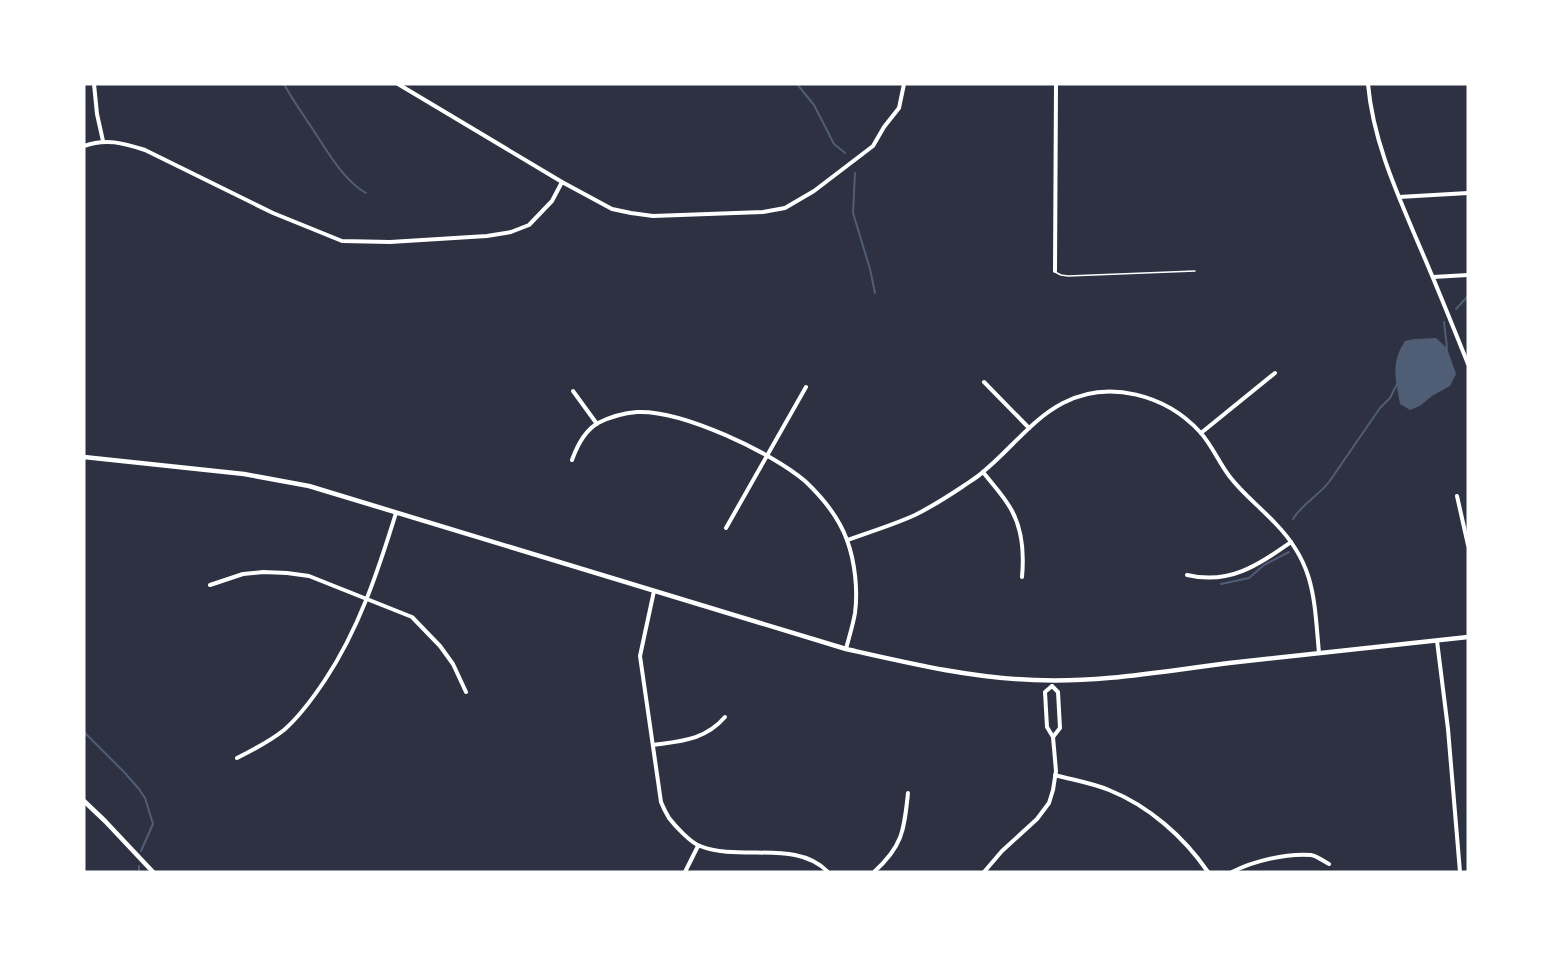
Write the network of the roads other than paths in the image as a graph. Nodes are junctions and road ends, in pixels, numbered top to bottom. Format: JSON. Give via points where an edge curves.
{"nodes":[{"id":1,"x":94,"y":84,"type":"edge"},
{"id":2,"x":398,"y":84,"type":"edge"},
{"id":3,"x":904,"y":84,"type":"edge"},
{"id":4,"x":1056,"y":84,"type":"edge"},
{"id":5,"x":1368,"y":84,"type":"edge"},
{"id":6,"x":407,"y":86,"type":"edge"},
{"id":7,"x":103,"y":141,"type":"junction"},
{"id":8,"x":84,"y":146,"type":"edge"},
{"id":9,"x":562,"y":182,"type":"junction"},
{"id":10,"x":1468,"y":193,"type":"edge"},
{"id":11,"x":1399,"y":197,"type":"junction"},
{"id":12,"x":1054,"y":271,"type":"joint"},
{"id":13,"x":1195,"y":271,"type":"dead end"},
{"id":14,"x":1468,"y":275,"type":"edge"},
{"id":15,"x":1433,"y":277,"type":"junction"},
{"id":16,"x":1468,"y":364,"type":"edge"},
{"id":17,"x":1275,"y":373,"type":"dead end"},
{"id":18,"x":984,"y":382,"type":"dead end"},
{"id":19,"x":806,"y":387,"type":"dead end"},
{"id":20,"x":573,"y":391,"type":"dead end"},
{"id":21,"x":597,"y":424,"type":"junction"},
{"id":22,"x":1029,"y":428,"type":"junction"},
{"id":23,"x":1201,"y":433,"type":"junction"},
{"id":24,"x":768,"y":455,"type":"junction"},
{"id":25,"x":84,"y":457,"type":"edge"},
{"id":26,"x":572,"y":460,"type":"dead end"},
{"id":27,"x":984,"y":472,"type":"junction"},
{"id":28,"x":1458,"y":496,"type":"dead end"},
{"id":29,"x":397,"y":512,"type":"junction"},
{"id":30,"x":726,"y":528,"type":"dead end"},
{"id":31,"x":847,"y":540,"type":"junction"},
{"id":32,"x":1291,"y":542,"type":"junction"},
{"id":33,"x":1468,"y":545,"type":"edge"},
{"id":34,"x":1187,"y":575,"type":"dead end"},
{"id":35,"x":1022,"y":577,"type":"dead end"},
{"id":36,"x":210,"y":585,"type":"dead end"},
{"id":37,"x":654,"y":591,"type":"junction"},
{"id":38,"x":367,"y":600,"type":"junction"},
{"id":39,"x":1468,"y":637,"type":"edge"},
{"id":40,"x":1437,"y":641,"type":"junction"},
{"id":41,"x":846,"y":649,"type":"junction"},
{"id":42,"x":1318,"y":652,"type":"junction"},
{"id":43,"x":1052,"y":684,"type":"junction"},
{"id":44,"x":466,"y":692,"type":"dead end"},
{"id":45,"x":725,"y":717,"type":"dead end"},
{"id":46,"x":1053,"y":737,"type":"junction"},
{"id":47,"x":653,"y":745,"type":"junction"},
{"id":48,"x":237,"y":758,"type":"dead end"},
{"id":49,"x":1055,"y":775,"type":"junction"},
{"id":50,"x":908,"y":793,"type":"dead end"},
{"id":51,"x":84,"y":801,"type":"edge"},
{"id":52,"x":698,"y":846,"type":"junction"},
{"id":53,"x":1329,"y":864,"type":"dead end"},
{"id":54,"x":153,"y":872,"type":"edge"},
{"id":55,"x":685,"y":872,"type":"edge"},
{"id":56,"x":828,"y":872,"type":"edge"},
{"id":57,"x":874,"y":872,"type":"edge"},
{"id":58,"x":984,"y":872,"type":"edge"},
{"id":59,"x":1208,"y":872,"type":"edge"},
{"id":60,"x":1232,"y":872,"type":"edge"},
{"id":61,"x":1460,"y":872,"type":"edge"}],
"edges":[{"from":1,"to":7,"type":"street"},
{"from":2,"to":6,"type":"street"},
{"from":3,"to":9,"type":"street","via":[[899,108],[873,146],[785,208],[653,216],[612,209]]},
{"from":4,"to":12,"type":"street"},
{"from":5,"to":11,"type":"street","via":[[1377,136]]},
{"from":6,"to":9,"type":"street","via":[[427,103]]},
{"from":7,"to":8,"type":"street"},
{"from":7,"to":9,"type":"street","via":[[145,150],[273,213],[342,241],[390,242],[511,232],[529,225],[552,201]]},
{"from":10,"to":11,"type":"street"},
{"from":11,"to":15,"type":"street"},
{"from":12,"to":13,"type":"lane","via":[[1068,276]]},
{"from":14,"to":15,"type":"street"},
{"from":15,"to":16,"type":"street"},
{"from":17,"to":23,"type":"street"},
{"from":18,"to":22,"type":"street"},
{"from":19,"to":24,"type":"street"},
{"from":20,"to":21,"type":"street"},
{"from":21,"to":24,"type":"street","via":[[624,414],[654,414],[699,426]]},
{"from":21,"to":26,"type":"street","via":[[587,431]]},
{"from":22,"to":23,"type":"street","via":[[1063,402],[1110,392],[1155,400],[1176,411]]},
{"from":22,"to":27,"type":"street"},
{"from":23,"to":32,"type":"street","via":[[1230,478]]},
{"from":24,"to":30,"type":"street"},
{"from":24,"to":31,"type":"street","via":[[814,490]]},
{"from":25,"to":29,"type":"street","via":[[282,480]]},
{"from":27,"to":31,"type":"street","via":[[916,514]]},
{"from":27,"to":35,"type":"street","via":[[1012,512],[1020,531]]},
{"from":28,"to":33,"type":"street"},
{"from":29,"to":37,"type":"street"},
{"from":29,"to":38,"type":"street"},
{"from":31,"to":41,"type":"street","via":[[854,568],[855,612]]},
{"from":32,"to":34,"type":"street","via":[[1237,573],[1200,578]]},
{"from":32,"to":42,"type":"street","via":[[1310,578]]},
{"from":36,"to":38,"type":"street","via":[[243,574],[287,573],[309,576]]},
{"from":37,"to":41,"type":"street"},
{"from":37,"to":47,"type":"street","via":[[640,657]]},
{"from":38,"to":44,"type":"street","via":[[412,617],[453,664]]},
{"from":38,"to":48,"type":"street","via":[[332,670],[298,716],[261,746]]},
{"from":39,"to":40,"type":"street"},
{"from":40,"to":42,"type":"street"},
{"from":40,"to":61,"type":"street"},
{"from":41,"to":43,"type":"street","via":[[972,675]]},
{"from":42,"to":43,"type":"street"},
{"from":43,"to":46,"type":"street","via":[[1045,692],[1047,727]]},
{"from":43,"to":46,"type":"street","via":[[1058,692],[1060,728]]},
{"from":45,"to":47,"type":"street","via":[[717,727],[692,739]]},
{"from":46,"to":49,"type":"street"},
{"from":47,"to":52,"type":"street","via":[[661,802],[668,817]]},
{"from":49,"to":58,"type":"street","via":[[1049,803]]},
{"from":49,"to":59,"type":"street","via":[[1108,790],[1137,804],[1172,830]]},
{"from":50,"to":57,"type":"street","via":[[898,845]]},
{"from":51,"to":54,"type":"street"},
{"from":52,"to":55,"type":"street"},
{"from":52,"to":56,"type":"street","via":[[724,852],[790,854],[820,863]]},
{"from":53,"to":60,"type":"street","via":[[1314,855],[1282,857],[1258,861]]}]}
